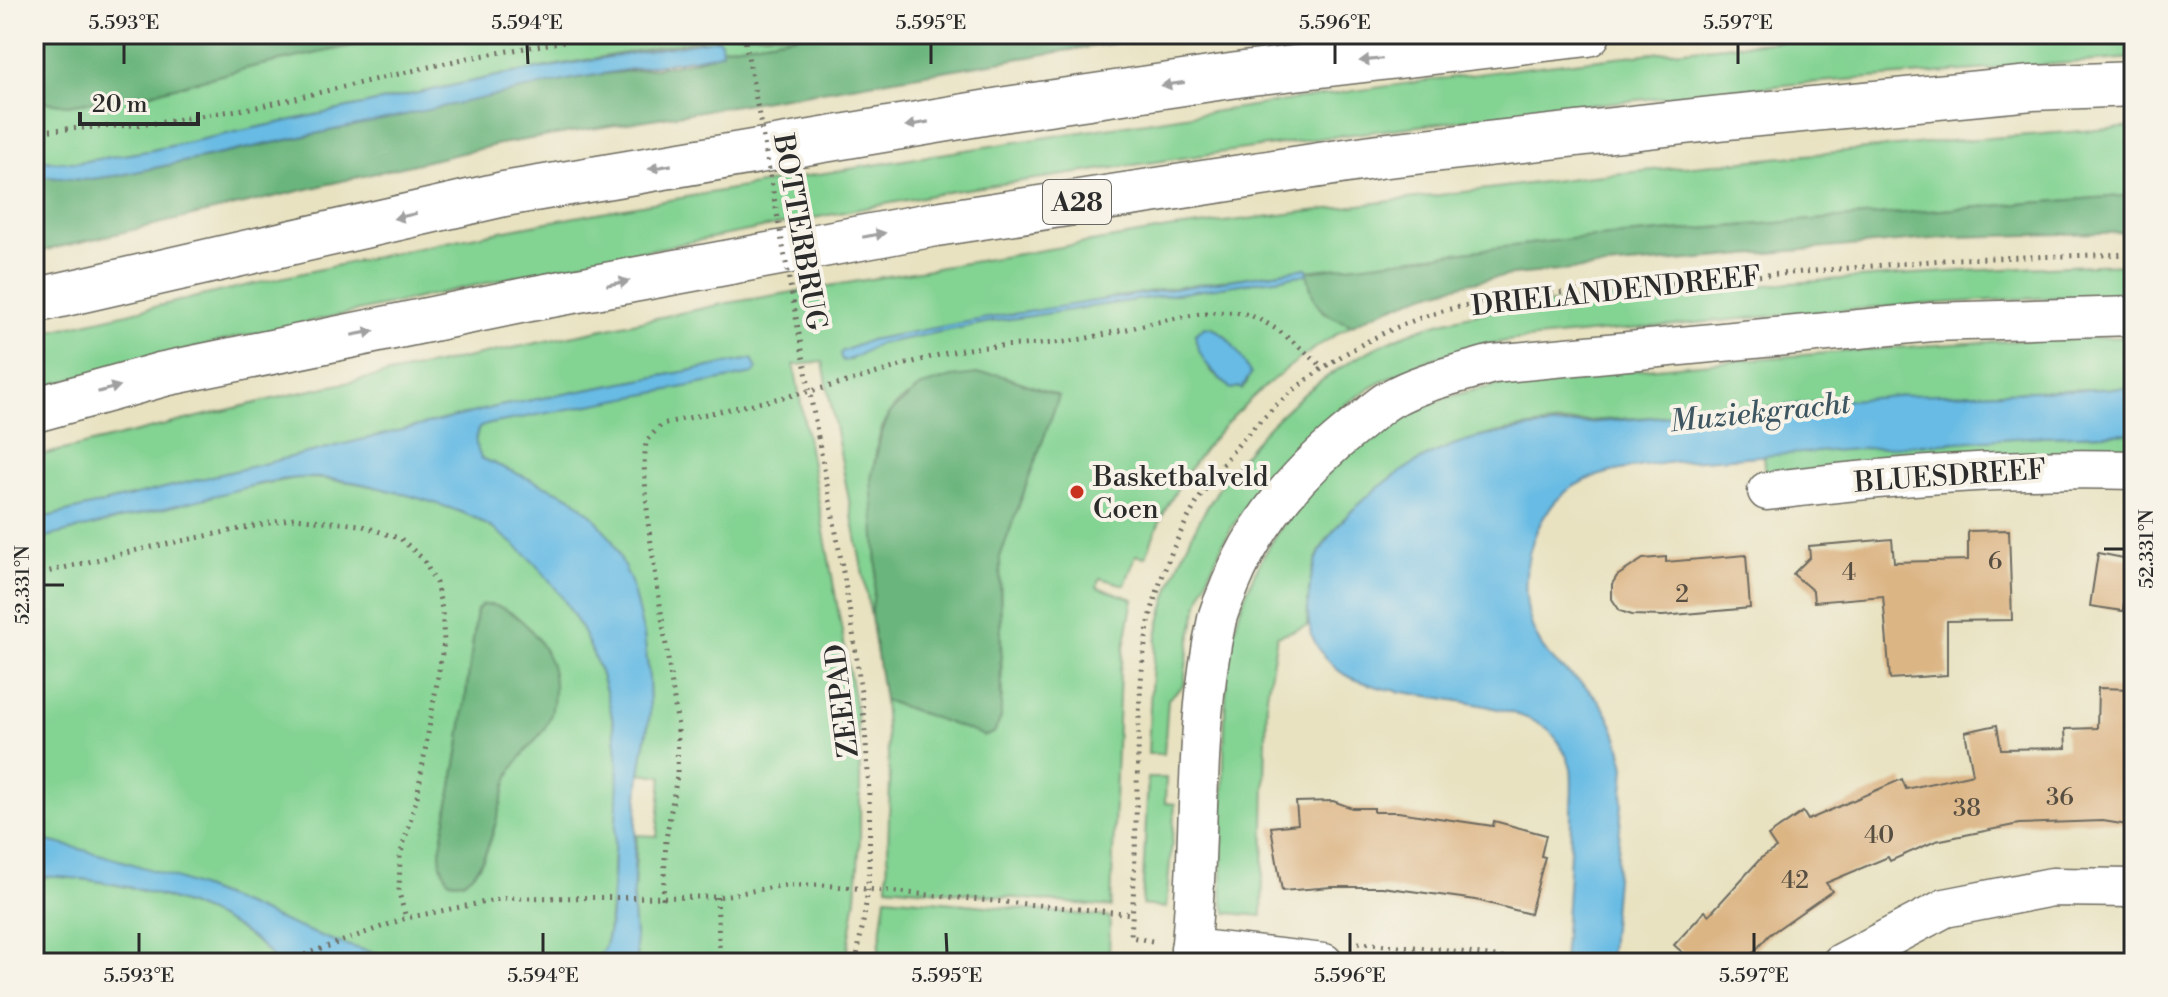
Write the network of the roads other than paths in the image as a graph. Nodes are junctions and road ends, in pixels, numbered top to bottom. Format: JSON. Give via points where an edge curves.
{"nodes":[{"id":1,"x":1588,"y":34,"type":"edge"},
{"id":2,"x":2134,"y":84,"type":"edge"},
{"id":3,"x":34,"y":301,"type":"edge"},
{"id":4,"x":2134,"y":316,"type":"edge"},
{"id":5,"x":34,"y":410,"type":"edge"},
{"id":6,"x":2134,"y":470,"type":"edge"},
{"id":7,"x":1767,"y":491,"type":"dead end"},
{"id":8,"x":2134,"y":888,"type":"edge"},
{"id":9,"x":1336,"y":953,"type":"edge"},
{"id":10,"x":1190,"y":956,"type":"edge"},
{"id":11,"x":1841,"y":963,"type":"edge"}],
"edges":[{"from":1,"to":3,"type":"highway","one_way":true,"via":[[1114,93],[504,194]]},
{"from":5,"to":2,"type":"highway","number":"A28","one_way":true,"via":[[164,374],[951,221],[1394,154],[2032,88]]},
{"from":4,"to":10,"type":"street","via":[[1945,321],[1493,364],[1390,400],[1296,478],[1238,564],[1218,615],[1199,773]]},
{"from":6,"to":7,"type":"street","name":"BLUESDREEF","via":[[1937,473]]},
{"from":8,"to":11,"type":"street","via":[[2052,887],[1945,908]]},
{"from":9,"to":10,"type":"street"}]}
